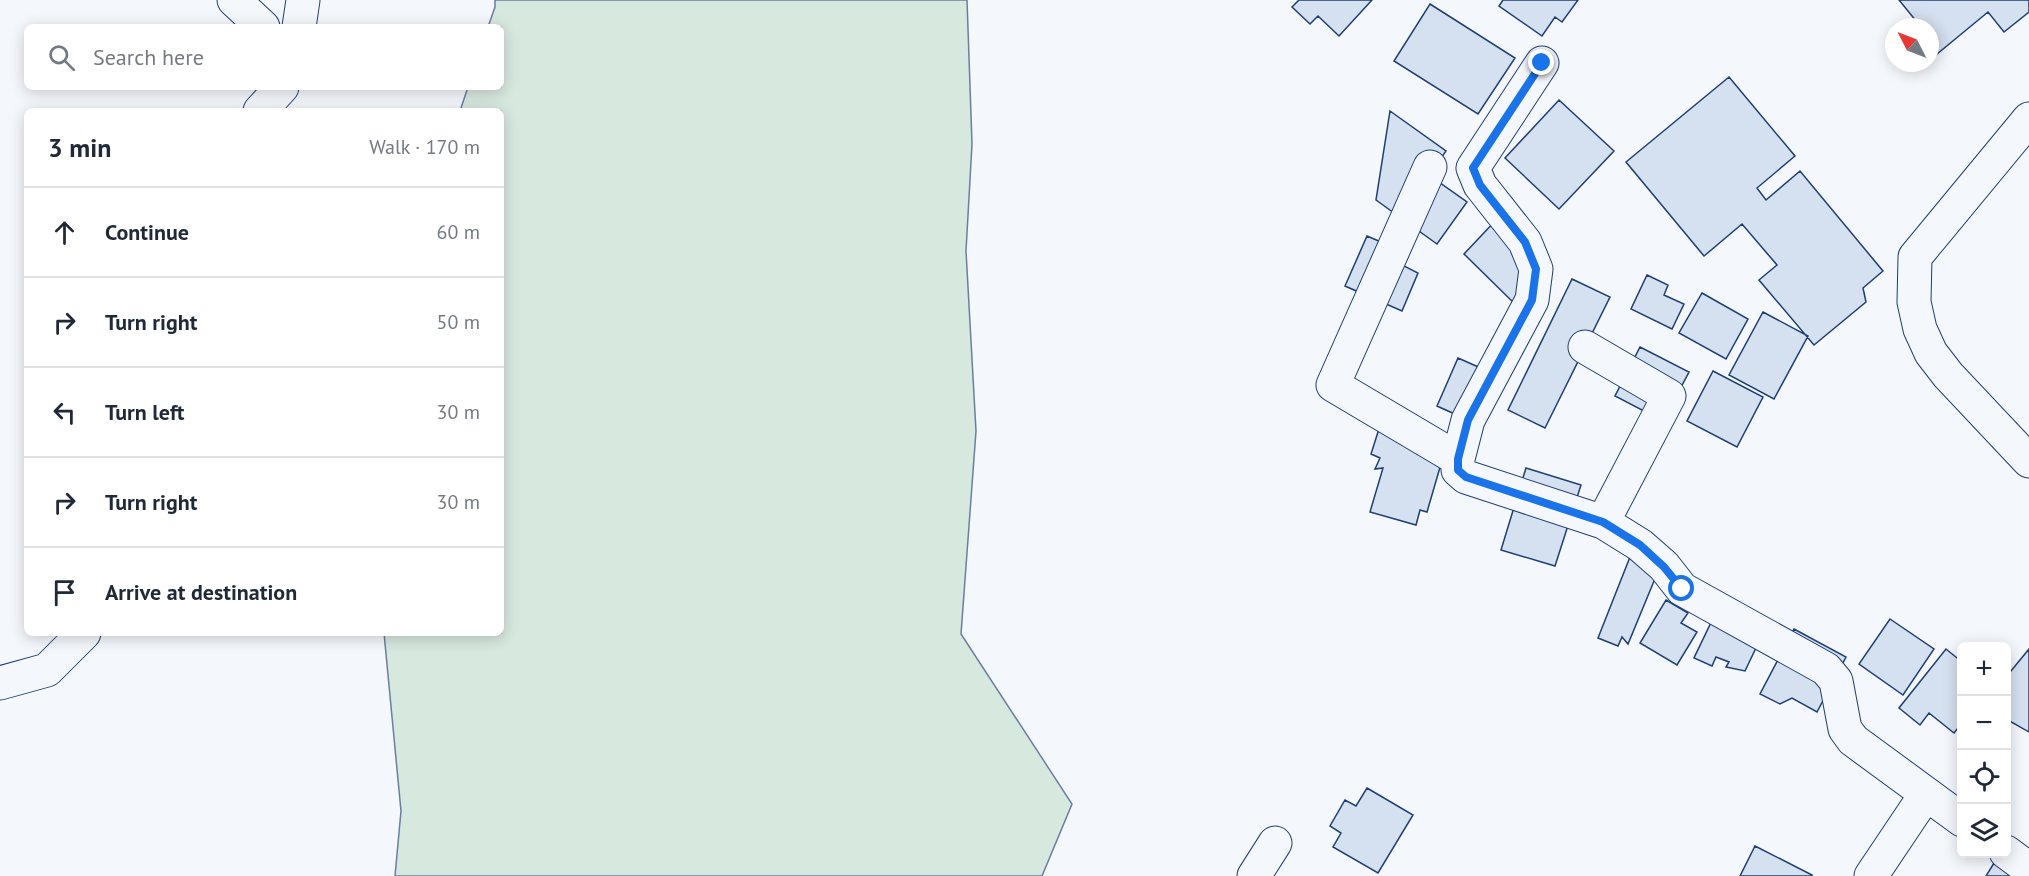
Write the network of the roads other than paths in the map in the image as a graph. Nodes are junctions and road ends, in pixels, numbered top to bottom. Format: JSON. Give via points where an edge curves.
{"nodes":[{"id":1,"x":234,"y":0,"type":"edge"},
{"id":2,"x":303,"y":0,"type":"edge"},
{"id":3,"x":260,"y":24,"type":"edge"},
{"id":4,"x":299,"y":24,"type":"edge"},
{"id":5,"x":1542,"y":63,"type":"dead end"},
{"id":6,"x":279,"y":90,"type":"edge"},
{"id":7,"x":263,"y":108,"type":"edge"},
{"id":8,"x":2029,"y":120,"type":"edge"},
{"id":9,"x":1430,"y":167,"type":"dead end"},
{"id":10,"x":1585,"y":347,"type":"dead end"},
{"id":11,"x":1458,"y":459,"type":"junction"},
{"id":12,"x":2029,"y":461,"type":"edge"},
{"id":13,"x":1603,"y":522,"type":"junction"},
{"id":14,"x":81,"y":636,"type":"edge"},
{"id":15,"x":0,"y":683,"type":"edge"},
{"id":16,"x":1926,"y":794,"type":"junction"},
{"id":17,"x":1957,"y":816,"type":"edge"},
{"id":18,"x":1275,"y":843,"type":"dead end"},
{"id":19,"x":2011,"y":855,"type":"edge"},
{"id":20,"x":2029,"y":869,"type":"edge"},
{"id":21,"x":1254,"y":876,"type":"edge"},
{"id":22,"x":1871,"y":876,"type":"edge"}],
"edges":[{"from":1,"to":3,"type":"street"},
{"from":2,"to":4,"type":"street"},
{"from":5,"to":11,"type":"street","via":[[1473,168],[1480,185],[1525,242],[1536,269],[1532,300],[1468,420]]},
{"from":6,"to":7,"type":"street"},
{"from":8,"to":12,"type":"street","via":[[1915,257],[1914,302],[1920,329],[1931,352]]},
{"from":9,"to":11,"type":"street","via":[[1333,385]]},
{"from":10,"to":13,"type":"street","via":[[1669,396]]},
{"from":11,"to":13,"type":"street","via":[[1458,470],[1466,477]]},
{"from":13,"to":16,"type":"street","via":[[1640,545],[1682,589],[1826,669],[1836,681],[1845,729],[1853,740]]},
{"from":14,"to":15,"type":"street","via":[[47,670]]},
{"from":16,"to":17,"type":"street"},
{"from":16,"to":22,"type":"street"},
{"from":18,"to":21,"type":"street"},
{"from":19,"to":20,"type":"street"}]}
